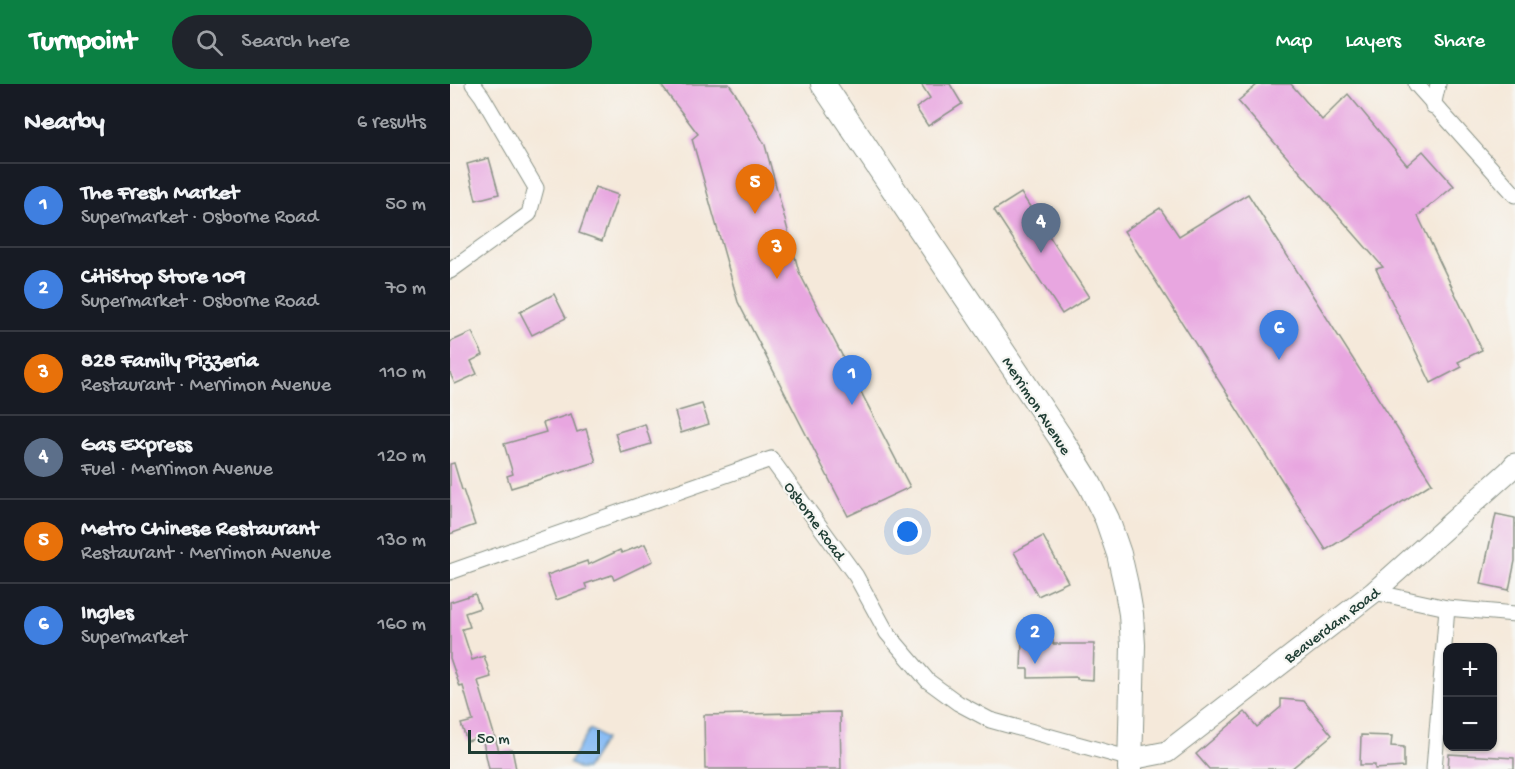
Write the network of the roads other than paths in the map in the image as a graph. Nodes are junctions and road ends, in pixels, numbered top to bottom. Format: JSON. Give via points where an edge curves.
{"nodes":[{"id":1,"x":473,"y":84,"type":"edge"},
{"id":2,"x":823,"y":84,"type":"edge"},
{"id":3,"x":1416,"y":84,"type":"edge"},
{"id":4,"x":1438,"y":84,"type":"edge"},
{"id":5,"x":1433,"y":106,"type":"junction"},
{"id":6,"x":1515,"y":195,"type":"edge"},
{"id":7,"x":450,"y":271,"type":"edge"},
{"id":8,"x":1515,"y":464,"type":"edge"},
{"id":9,"x":450,"y":572,"type":"edge"},
{"id":10,"x":1374,"y":592,"type":"junction"},
{"id":11,"x":1447,"y":608,"type":"junction"},
{"id":12,"x":1515,"y":614,"type":"edge"},
{"id":13,"x":1131,"y":764,"type":"edge"},
{"id":14,"x":1434,"y":769,"type":"edge"}],
"edges":[{"from":1,"to":7,"type":"street","via":[[536,188],[529,214]]},
{"from":2,"to":13,"type":"main road","name":"Merrimon Avenue","via":[[1060,437],[1107,519],[1119,554],[1131,614]]},
{"from":3,"to":5,"type":"street"},
{"from":4,"to":5,"type":"street"},
{"from":5,"to":6,"type":"street"},
{"from":8,"to":10,"type":"street","name":"Beaverdam Road"},
{"from":9,"to":13,"type":"street","name":"Osborne Road","via":[[771,459],[856,576],[887,633],[928,681],[990,720]]},
{"from":10,"to":11,"type":"street"},
{"from":10,"to":13,"type":"street","name":"Beaverdam Road","via":[[1167,752]]},
{"from":11,"to":12,"type":"street"},
{"from":11,"to":14,"type":"street"}]}
